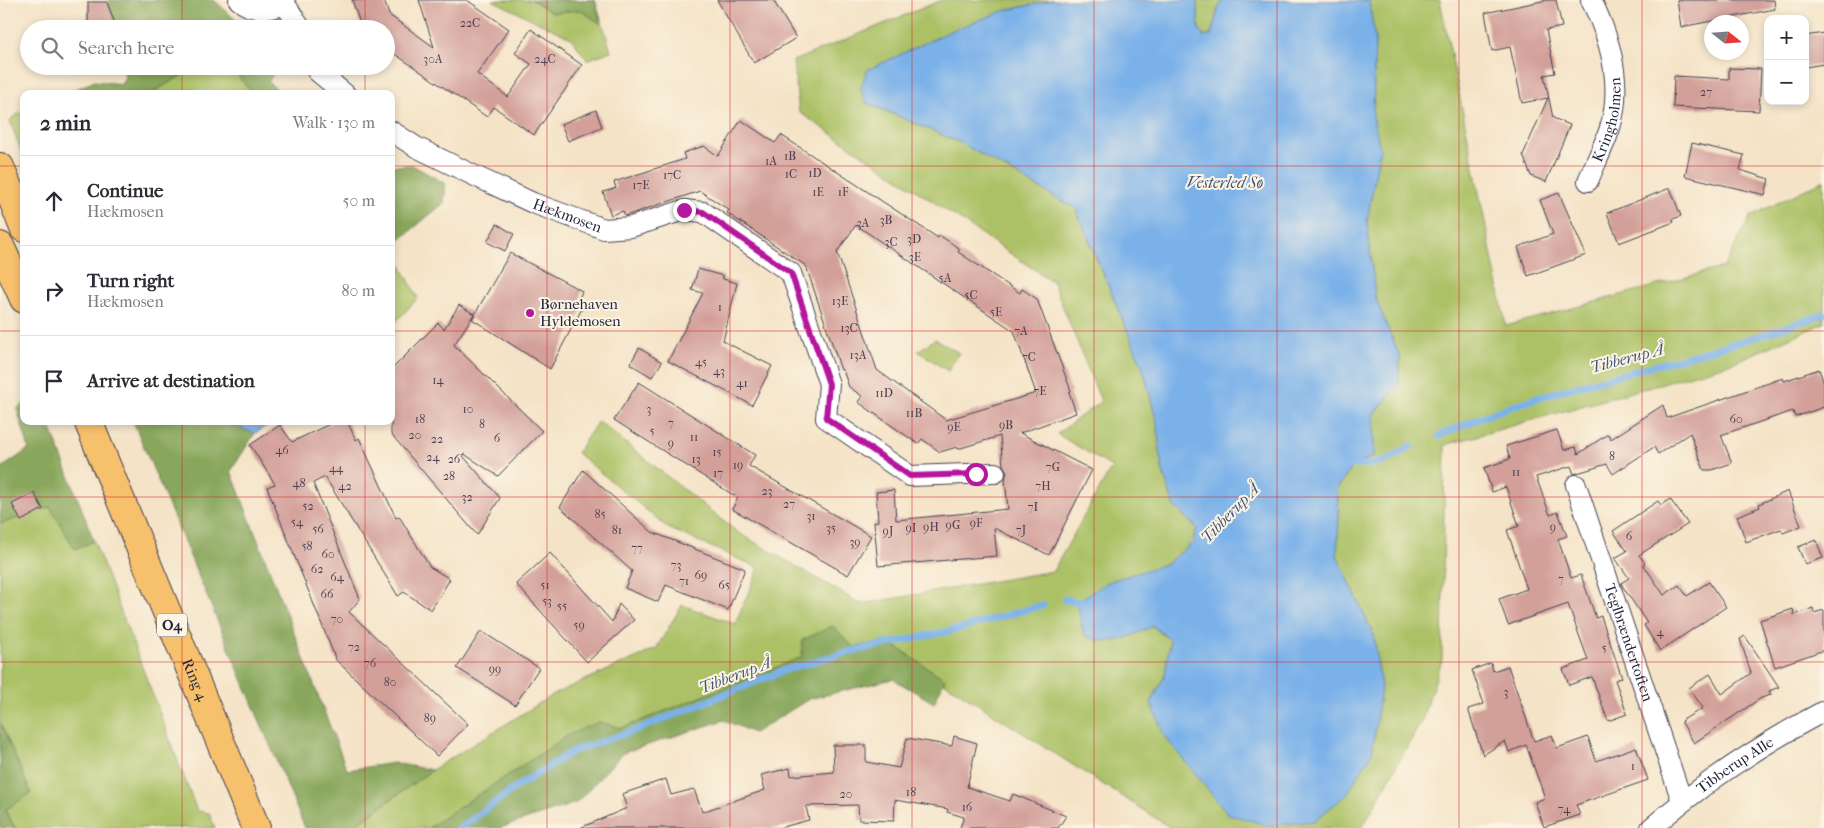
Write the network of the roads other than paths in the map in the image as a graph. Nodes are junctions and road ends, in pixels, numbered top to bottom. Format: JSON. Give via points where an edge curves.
{"nodes":[{"id":1,"x":238,"y":0,"type":"edge"},
{"id":2,"x":1591,"y":0,"type":"edge"},
{"id":3,"x":295,"y":20,"type":"edge"},
{"id":4,"x":321,"y":75,"type":"edge"},
{"id":5,"x":340,"y":90,"type":"edge"},
{"id":6,"x":395,"y":134,"type":"edge"},
{"id":7,"x":0,"y":167,"type":"edge"},
{"id":8,"x":1588,"y":181,"type":"dead end"},
{"id":9,"x":20,"y":218,"type":"edge"},
{"id":10,"x":0,"y":246,"type":"edge"},
{"id":11,"x":20,"y":290,"type":"edge"},
{"id":12,"x":90,"y":425,"type":"edge"},
{"id":13,"x":995,"y":473,"type":"dead end"},
{"id":14,"x":1576,"y":485,"type":"dead end"},
{"id":15,"x":1824,"y":711,"type":"edge"},
{"id":16,"x":1682,"y":801,"type":"junction"},
{"id":17,"x":256,"y":828,"type":"edge"},
{"id":18,"x":1651,"y":828,"type":"edge"}],
"edges":[{"from":1,"to":3,"type":"street","via":[[258,9],[285,4]]},
{"from":2,"to":8,"type":"street","name":"Kringholmen","via":[[1606,30],[1616,81],[1610,129]]},
{"from":4,"to":5,"type":"street"},
{"from":6,"to":13,"type":"street","name":"Hækmosen","via":[[416,147],[533,203],[604,229],[631,227],[684,210],[703,212],[791,273],[829,384],[826,418],[910,476]]},
{"from":7,"to":9,"type":"main road"},
{"from":10,"to":11,"type":"main road"},
{"from":12,"to":17,"type":"main road","name":"Ring 4","number":"O4"},
{"from":14,"to":16,"type":"street","name":"Teglbrændertoften"},
{"from":15,"to":16,"type":"street","name":"Tibberup Alle","via":[[1777,736]]},
{"from":16,"to":18,"type":"street","name":"Tibberup Alle"}]}
